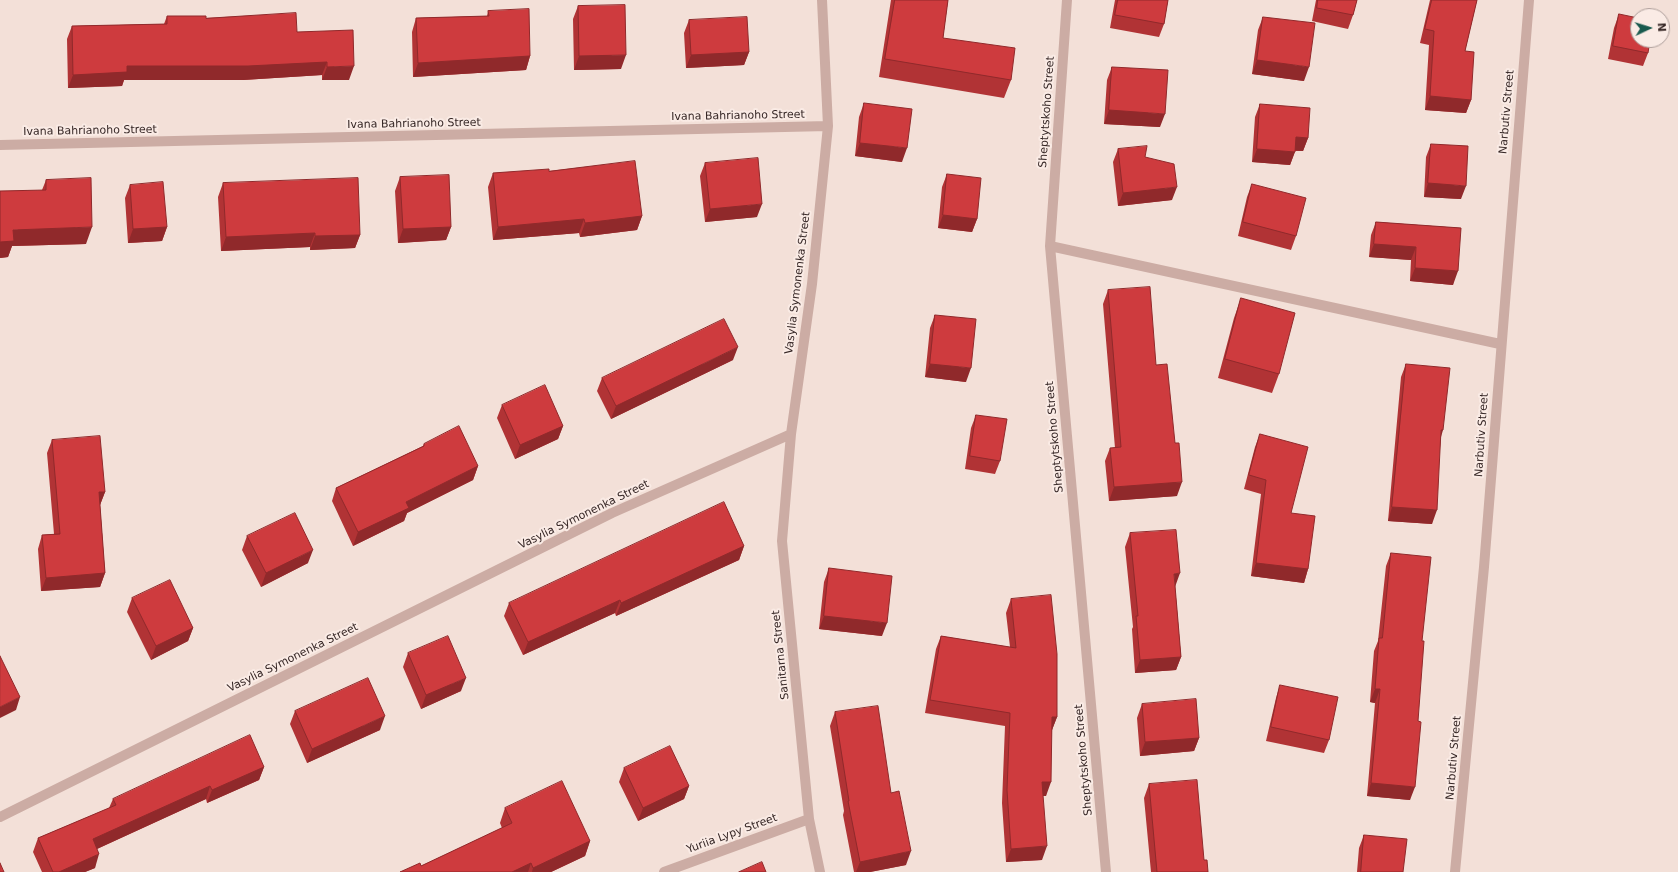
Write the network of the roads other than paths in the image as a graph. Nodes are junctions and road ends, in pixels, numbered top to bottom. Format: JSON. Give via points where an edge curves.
{"nodes":[{"id":1,"x":822,"y":0,"type":"edge"},
{"id":2,"x":1067,"y":0,"type":"edge"},
{"id":3,"x":1529,"y":0,"type":"edge"},
{"id":4,"x":828,"y":126,"type":"junction"},
{"id":5,"x":0,"y":145,"type":"edge"},
{"id":6,"x":1050,"y":246,"type":"junction"},
{"id":7,"x":1500,"y":344,"type":"junction"},
{"id":8,"x":791,"y":434,"type":"junction"},
{"id":9,"x":0,"y":817,"type":"edge"},
{"id":10,"x":809,"y":819,"type":"junction"},
{"id":11,"x":664,"y":872,"type":"edge"},
{"id":12,"x":820,"y":872,"type":"edge"},
{"id":13,"x":1106,"y":872,"type":"edge"},
{"id":14,"x":1455,"y":872,"type":"edge"}],
"edges":[{"from":1,"to":4,"type":"street","name":"Vasylia Symonenka Street"},
{"from":2,"to":6,"type":"street","name":"Sheptytskoho Street"},
{"from":3,"to":7,"type":"street","name":"Narbutiv Street"},
{"from":4,"to":5,"type":"street","name":"Ivana Bahrianoho Street"},
{"from":4,"to":8,"type":"street","name":"Vasylia Symonenka Street","via":[[812,284]]},
{"from":6,"to":7,"type":"street"},
{"from":6,"to":13,"type":"street","name":"Sheptytskoho Street"},
{"from":7,"to":14,"type":"street","name":"Narbutiv Street","via":[[1484,567]]},
{"from":8,"to":9,"type":"street","name":"Vasylia Symonenka Street","via":[[612,513]]},
{"from":8,"to":10,"type":"street","name":"Sanitarna Street","via":[[782,541]]},
{"from":10,"to":11,"type":"street","name":"Yuriia Lypy Street"},
{"from":10,"to":12,"type":"street","name":"Sanitarna Street"}]}
